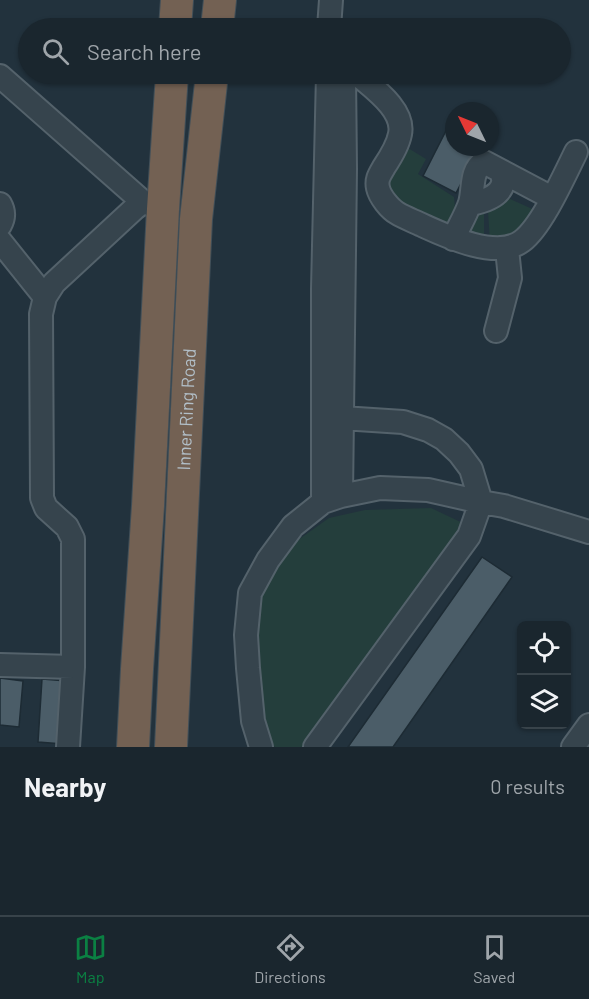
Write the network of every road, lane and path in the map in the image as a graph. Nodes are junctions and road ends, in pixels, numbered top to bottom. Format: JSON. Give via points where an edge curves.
{"nodes":[{"id":1,"x":177,"y":0,"type":"edge"},
{"id":2,"x":220,"y":0,"type":"edge"},
{"id":3,"x":330,"y":0,"type":"edge"},
{"id":4,"x":345,"y":0,"type":"edge"},
{"id":5,"x":176,"y":18,"type":"edge"},
{"id":6,"x":218,"y":18,"type":"edge"},
{"id":7,"x":329,"y":18,"type":"edge"},
{"id":8,"x":345,"y":18,"type":"edge"},
{"id":9,"x":0,"y":76,"type":"edge"},
{"id":10,"x":171,"y":84,"type":"edge"},
{"id":11,"x":211,"y":84,"type":"edge"},
{"id":12,"x":328,"y":84,"type":"edge"},
{"id":13,"x":344,"y":84,"type":"edge"},
{"id":14,"x":368,"y":84,"type":"edge"},
{"id":15,"x":576,"y":152,"type":"dead end"},
{"id":16,"x":552,"y":198,"type":"junction"},
{"id":17,"x":0,"y":204,"type":"edge"},
{"id":18,"x":153,"y":206,"type":"junction"},
{"id":19,"x":0,"y":225,"type":"edge"},
{"id":20,"x":453,"y":239,"type":"junction"},
{"id":21,"x":0,"y":241,"type":"edge"},
{"id":22,"x":507,"y":249,"type":"junction"},
{"id":23,"x":45,"y":297,"type":"junction"},
{"id":24,"x":496,"y":331,"type":"dead end"},
{"id":25,"x":342,"y":418,"type":"junction"},
{"id":26,"x":332,"y":499,"type":"junction"},
{"id":27,"x":482,"y":502,"type":"junction"},
{"id":28,"x":589,"y":532,"type":"edge"},
{"id":29,"x":0,"y":665,"type":"edge"},
{"id":30,"x":73,"y":667,"type":"junction"},
{"id":31,"x":589,"y":725,"type":"edge"},
{"id":32,"x":68,"y":747,"type":"edge"},
{"id":33,"x":134,"y":747,"type":"edge"},
{"id":34,"x":171,"y":747,"type":"edge"},
{"id":35,"x":261,"y":747,"type":"edge"},
{"id":36,"x":315,"y":747,"type":"edge"},
{"id":37,"x":573,"y":747,"type":"edge"}],
"edges":[{"from":1,"to":5,"type":"highway"},
{"from":2,"to":6,"type":"highway"},
{"from":3,"to":7,"type":"street"},
{"from":4,"to":8,"type":"street"},
{"from":9,"to":18,"type":"street"},
{"from":10,"to":18,"type":"highway","name":"Inner Ring Road"},
{"from":11,"to":34,"type":"highway","name":"Inner Ring Road","via":[[196,219]]},
{"from":12,"to":26,"type":"street","via":[[323,289]]},
{"from":13,"to":25,"type":"street"},
{"from":14,"to":20,"type":"street","via":[[388,102],[400,124],[398,143],[378,177],[382,197],[396,213]]},
{"from":15,"to":16,"type":"street"},
{"from":16,"to":20,"type":"street","via":[[502,173],[503,183],[497,193],[470,204]]},
{"from":16,"to":22,"type":"street","via":[[532,232]]},
{"from":17,"to":19,"type":"street"},
{"from":18,"to":23,"type":"street","via":[[135,208],[64,273]]},
{"from":18,"to":33,"type":"highway","name":"Inner Ring Road","via":[[148,506]]},
{"from":20,"to":22,"type":"street"},
{"from":21,"to":23,"type":"street"},
{"from":22,"to":24,"type":"street","via":[[510,278]]},
{"from":23,"to":30,"type":"street","via":[[41,314],[42,498],[73,539]]},
{"from":25,"to":26,"type":"street"},
{"from":25,"to":27,"type":"street","via":[[403,422],[444,439],[471,469]]},
{"from":26,"to":27,"type":"street","via":[[380,488],[428,490]]},
{"from":26,"to":35,"type":"street","via":[[293,526],[250,593],[248,668],[253,721]]},
{"from":27,"to":28,"type":"street"},
{"from":27,"to":36,"type":"street","via":[[469,536]]},
{"from":29,"to":30,"type":"street"},
{"from":30,"to":32,"type":"street"},
{"from":31,"to":37,"type":"street"}]}
